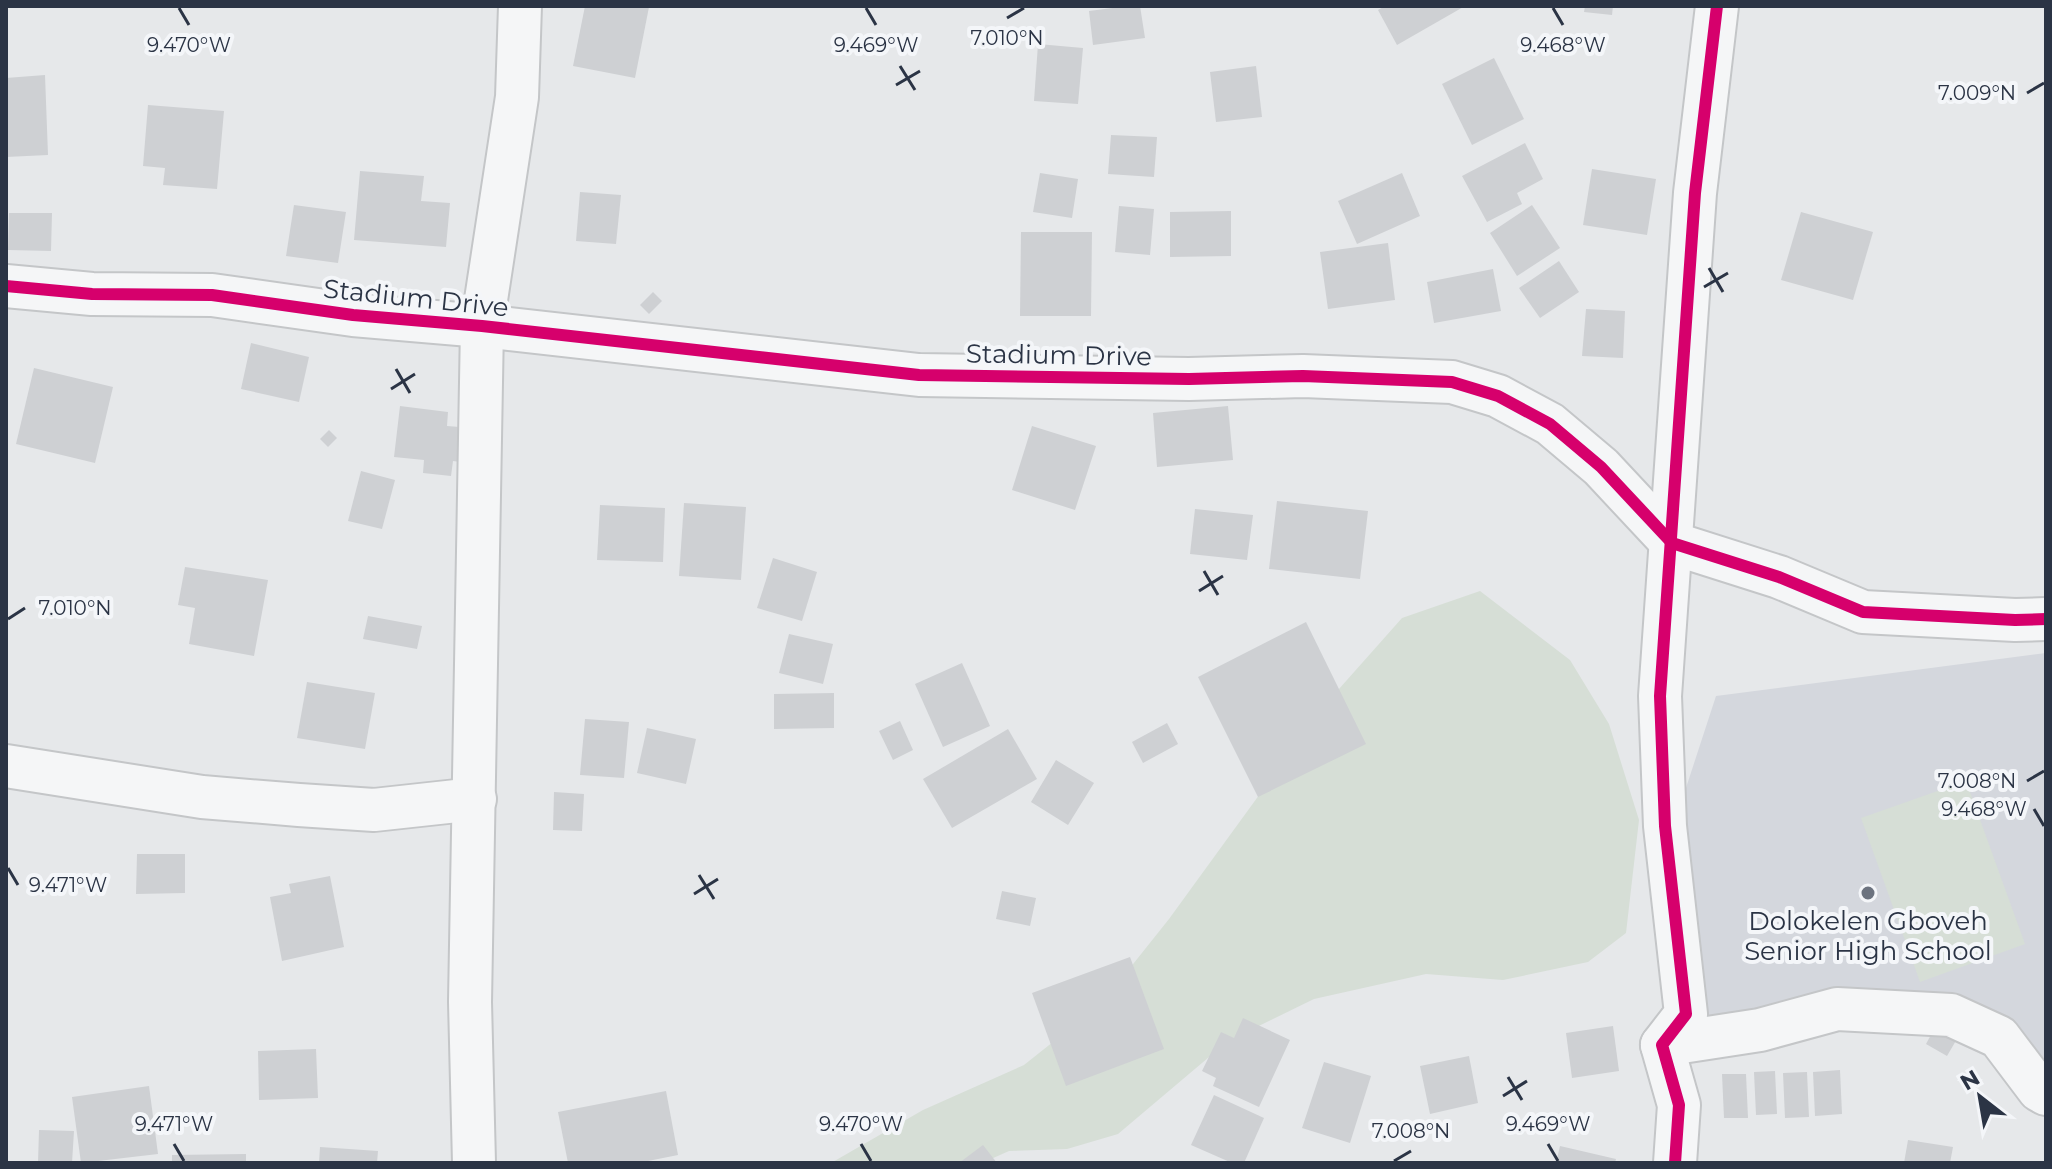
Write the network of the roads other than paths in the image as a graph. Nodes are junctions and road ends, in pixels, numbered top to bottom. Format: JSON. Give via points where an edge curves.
{"nodes":[{"id":1,"x":520,"y":6,"type":"edge"},
{"id":2,"x":1717,"y":6,"type":"edge"},
{"id":3,"x":6,"y":286,"type":"edge"},
{"id":4,"x":482,"y":326,"type":"junction"},
{"id":5,"x":1672,"y":543,"type":"junction"},
{"id":6,"x":2046,"y":619,"type":"edge"},
{"id":7,"x":6,"y":766,"type":"edge"},
{"id":8,"x":475,"y":799,"type":"junction"},
{"id":9,"x":1662,"y":1045,"type":"junction"},
{"id":10,"x":2046,"y":1094,"type":"edge"},
{"id":11,"x":474,"y":1163,"type":"edge"},
{"id":12,"x":1675,"y":1163,"type":"edge"}],
"edges":[{"from":1,"to":4,"type":"street","via":[[517,97]]},
{"from":2,"to":5,"type":"street","via":[[1695,193]]},
{"from":3,"to":4,"type":"street","name":"Stadium Drive","via":[[92,294],[212,295]]},
{"from":4,"to":5,"type":"street","name":"Stadium Drive","via":[[919,375],[1303,376],[1452,382],[1498,396],[1550,424],[1601,467]]},
{"from":4,"to":8,"type":"street"},
{"from":5,"to":6,"type":"street","name":"Stadium Drive","via":[[1779,577],[1863,612]]},
{"from":5,"to":9,"type":"street","via":[[1660,696],[1665,826],[1686,1014]]},
{"from":7,"to":8,"type":"street","via":[[202,797],[299,805],[374,810]]},
{"from":8,"to":11,"type":"street","via":[[470,1002]]},
{"from":9,"to":10,"type":"street","via":[[1760,1030],[1837,1009],[1951,1015],[1999,1037]]},
{"from":9,"to":12,"type":"street","via":[[1679,1105]]}]}
